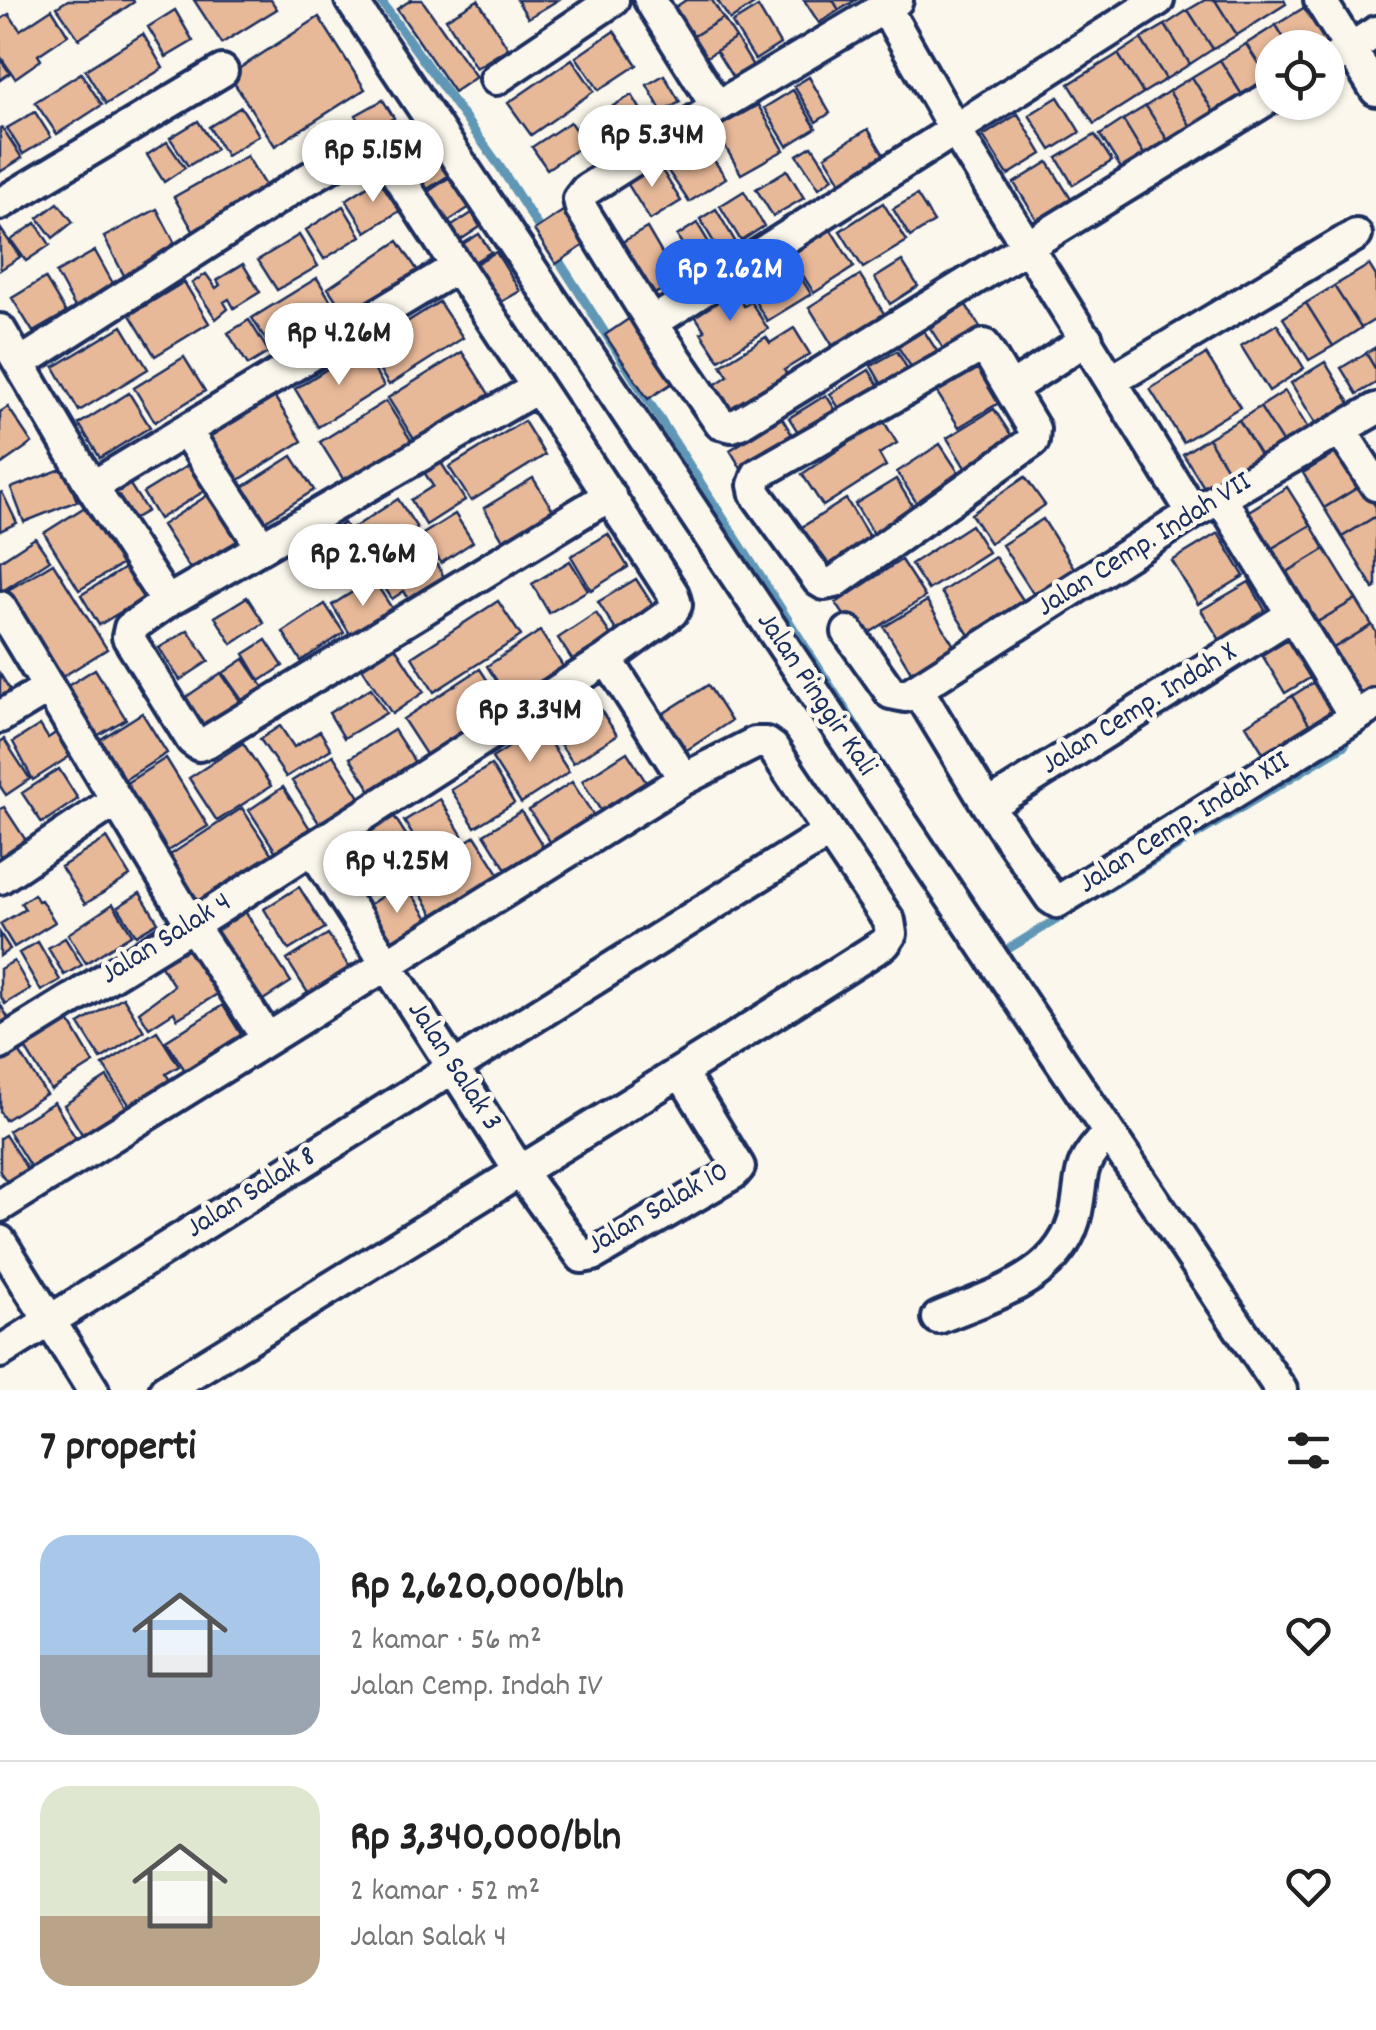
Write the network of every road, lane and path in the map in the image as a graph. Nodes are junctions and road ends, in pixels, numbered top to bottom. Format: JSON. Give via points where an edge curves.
{"nodes":[{"id":1,"x":351,"y":0,"type":"edge"},
{"id":2,"x":613,"y":0,"type":"edge"},
{"id":3,"x":650,"y":0,"type":"edge"},
{"id":4,"x":1158,"y":0,"type":"edge"},
{"id":5,"x":1320,"y":0,"type":"edge"},
{"id":6,"x":891,"y":4,"type":"edge"},
{"id":7,"x":1330,"y":30,"type":"edge"},
{"id":8,"x":1376,"y":32,"type":"edge"},
{"id":9,"x":1345,"y":52,"type":"edge"},
{"id":10,"x":1345,"y":62,"type":"edge"},
{"id":11,"x":222,"y":70,"type":"dead end"},
{"id":12,"x":496,"y":79,"type":"dead end"},
{"id":13,"x":1376,"y":90,"type":"edge"},
{"id":14,"x":1255,"y":106,"type":"edge"},
{"id":15,"x":717,"y":107,"type":"junction"},
{"id":16,"x":955,"y":130,"type":"junction"},
{"id":17,"x":0,"y":204,"type":"edge"},
{"id":18,"x":1356,"y":235,"type":"dead end"},
{"id":19,"x":1028,"y":246,"type":"junction"},
{"id":20,"x":457,"y":267,"type":"junction"},
{"id":21,"x":652,"y":324,"type":"junction"},
{"id":22,"x":0,"y":330,"type":"edge"},
{"id":23,"x":1087,"y":339,"type":"junction"},
{"id":24,"x":21,"y":363,"type":"junction"},
{"id":25,"x":1111,"y":381,"type":"junction"},
{"id":26,"x":1012,"y":388,"type":"junction"},
{"id":27,"x":536,"y":389,"type":"junction"},
{"id":28,"x":1376,"y":409,"type":"edge"},
{"id":29,"x":186,"y":431,"type":"junction"},
{"id":30,"x":1341,"y":431,"type":"junction"},
{"id":31,"x":1376,"y":485,"type":"edge"},
{"id":32,"x":92,"y":487,"type":"junction"},
{"id":33,"x":610,"y":495,"type":"junction"},
{"id":34,"x":1220,"y":497,"type":"junction"},
{"id":35,"x":1193,"y":512,"type":"junction"},
{"id":36,"x":262,"y":547,"type":"junction"},
{"id":37,"x":167,"y":602,"type":"junction"},
{"id":38,"x":0,"y":607,"type":"edge"},
{"id":39,"x":1292,"y":614,"type":"junction"},
{"id":40,"x":848,"y":632,"type":"dead end"},
{"id":41,"x":606,"y":659,"type":"junction"},
{"id":42,"x":48,"y":688,"type":"junction"},
{"id":43,"x":918,"y":690,"type":"junction"},
{"id":44,"x":1366,"y":711,"type":"edge"},
{"id":45,"x":0,"y":717,"type":"edge"},
{"id":46,"x":684,"y":779,"type":"junction"},
{"id":47,"x":116,"y":800,"type":"junction"},
{"id":48,"x":988,"y":806,"type":"junction"},
{"id":49,"x":827,"y":833,"type":"junction"},
{"id":50,"x":312,"y":848,"type":"junction"},
{"id":51,"x":0,"y":878,"type":"edge"},
{"id":52,"x":192,"y":925,"type":"junction"},
{"id":53,"x":388,"y":964,"type":"junction"},
{"id":54,"x":267,"y":1038,"type":"junction"},
{"id":55,"x":0,"y":1044,"type":"edge"},
{"id":56,"x":454,"y":1067,"type":"junction"},
{"id":57,"x":682,"y":1074,"type":"junction"},
{"id":58,"x":1106,"y":1134,"type":"junction"},
{"id":59,"x":519,"y":1170,"type":"junction"},
{"id":60,"x":0,"y":1206,"type":"edge"},
{"id":61,"x":0,"y":1241,"type":"edge"},
{"id":62,"x":938,"y":1318,"type":"dead end"},
{"id":63,"x":50,"y":1321,"type":"junction"},
{"id":64,"x":0,"y":1352,"type":"edge"},
{"id":65,"x":93,"y":1390,"type":"edge"},
{"id":66,"x":164,"y":1390,"type":"edge"},
{"id":67,"x":1281,"y":1390,"type":"edge"}],
"edges":[{"from":1,"to":58,"type":"street","name":"Jalan Pinggir Kali"},
{"from":2,"to":12,"type":"street"},
{"from":3,"to":15,"type":"street"},
{"from":4,"to":16,"type":"street"},
{"from":5,"to":7,"type":"street"},
{"from":6,"to":15,"type":"street"},
{"from":6,"to":16,"type":"street"},
{"from":8,"to":9,"type":"street"},
{"from":10,"to":13,"type":"street"},
{"from":11,"to":17,"type":"street"},
{"from":14,"to":19,"type":"street"},
{"from":15,"to":21,"type":"street","via":[[579,199]]},
{"from":16,"to":19,"type":"street"},
{"from":16,"to":21,"type":"street"},
{"from":18,"to":25,"type":"street"},
{"from":19,"to":21,"type":"street","via":[[732,426],[716,418]]},
{"from":19,"to":23,"type":"street"},
{"from":20,"to":24,"type":"street","via":[[375,140]]},
{"from":20,"to":27,"type":"street"},
{"from":20,"to":29,"type":"street"},
{"from":22,"to":24,"type":"street"},
{"from":23,"to":25,"type":"street"},
{"from":23,"to":26,"type":"street"},
{"from":24,"to":32,"type":"street"},
{"from":25,"to":35,"type":"street"},
{"from":26,"to":26,"type":"street","via":[[980,346],[763,470],[754,489],[815,576],[828,584],[1033,441],[1036,434]]},
{"from":27,"to":33,"type":"street"},
{"from":27,"to":36,"type":"street"},
{"from":28,"to":30,"type":"street","name":"Jalan Cemp. Indah VII"},
{"from":29,"to":32,"type":"street"},
{"from":29,"to":36,"type":"street"},
{"from":30,"to":31,"type":"street"},
{"from":30,"to":34,"type":"street","name":"Jalan Cemp. Indah VII"},
{"from":32,"to":37,"type":"street"},
{"from":33,"to":37,"type":"street","via":[[202,744],[192,740],[128,637],[130,628]]},
{"from":33,"to":41,"type":"street","name":"Jalan Salak 4","via":[[676,599],[675,610]]},
{"from":34,"to":35,"type":"street","name":"Jalan Cemp. Indah VII"},
{"from":34,"to":39,"type":"street"},
{"from":35,"to":43,"type":"street","name":"Jalan Cemp. Indah VII"},
{"from":36,"to":37,"type":"street"},
{"from":38,"to":42,"type":"street"},
{"from":39,"to":44,"type":"street"},
{"from":39,"to":48,"type":"street","name":"Jalan Cemp. Indah X"},
{"from":40,"to":43,"type":"street","via":[[891,693],[901,697]]},
{"from":41,"to":46,"type":"street"},
{"from":41,"to":50,"type":"street","name":"Jalan Salak 4"},
{"from":42,"to":45,"type":"street"},
{"from":42,"to":47,"type":"street"},
{"from":43,"to":48,"type":"street","name":"Jalan Cemp. Indah XII"},
{"from":44,"to":48,"type":"street","name":"Jalan Cemp. Indah XII","via":[[1058,902]]},
{"from":46,"to":49,"type":"street","via":[[766,743]]},
{"from":46,"to":53,"type":"street"},
{"from":47,"to":51,"type":"street"},
{"from":47,"to":52,"type":"street"},
{"from":49,"to":56,"type":"street","name":"Jalan Salak 8"},
{"from":49,"to":57,"type":"street","via":[[889,922],[886,943]]},
{"from":50,"to":52,"type":"street","name":"Jalan Salak 4"},
{"from":50,"to":53,"type":"street","name":"Jalan Salak 3"},
{"from":52,"to":54,"type":"street"},
{"from":52,"to":55,"type":"street","name":"Jalan Salak 4"},
{"from":53,"to":54,"type":"street"},
{"from":53,"to":56,"type":"street","name":"Jalan Salak 3"},
{"from":54,"to":60,"type":"street"},
{"from":56,"to":59,"type":"street","name":"Jalan Salak 3"},
{"from":56,"to":63,"type":"street","name":"Jalan Salak 8"},
{"from":57,"to":59,"type":"street"},
{"from":57,"to":59,"type":"street","name":"Jalan Salak 10","via":[[737,1160],[734,1173],[582,1257]]},
{"from":58,"to":62,"type":"street","via":[[1082,1168],[1069,1235],[1054,1258],[1035,1275]]},
{"from":58,"to":67,"type":"street","name":"Jalan Pinggir Kali"},
{"from":59,"to":66,"type":"street"},
{"from":61,"to":63,"type":"street"},
{"from":63,"to":64,"type":"street","name":"Jalan Salak 8"},
{"from":63,"to":65,"type":"street"}]}
